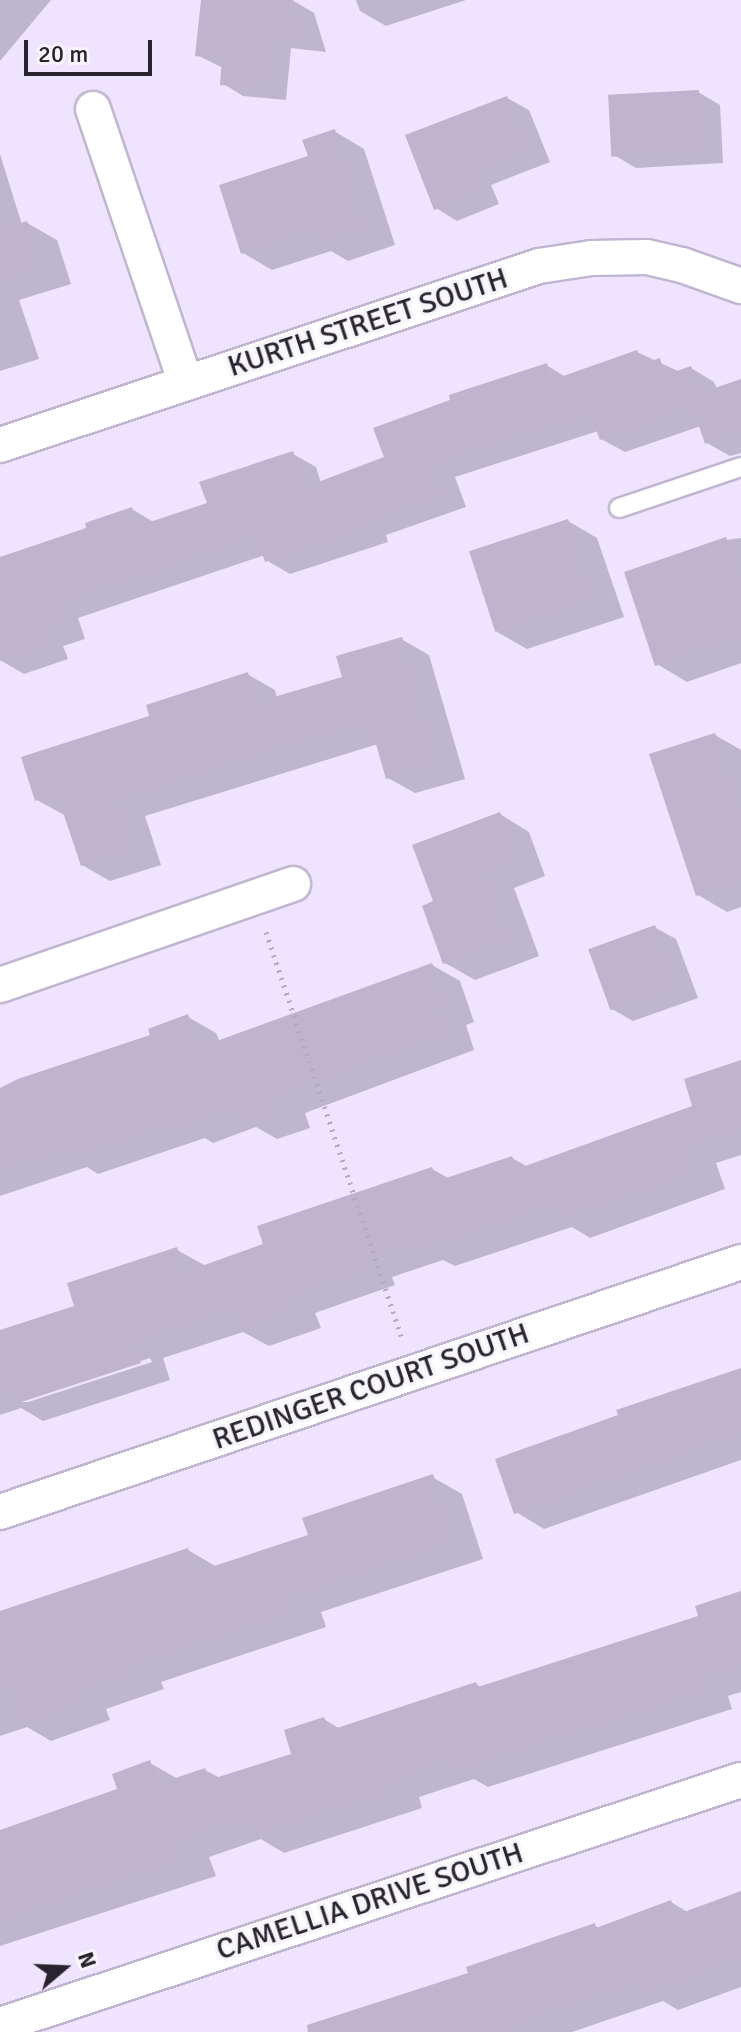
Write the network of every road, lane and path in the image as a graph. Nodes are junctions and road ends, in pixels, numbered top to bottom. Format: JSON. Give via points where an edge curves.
{"nodes":[{"id":1,"x":93,"y":109,"type":"dead end"},
{"id":2,"x":741,"y":286,"type":"edge"},
{"id":3,"x":186,"y":383,"type":"junction"},
{"id":4,"x":0,"y":445,"type":"edge"},
{"id":5,"x":741,"y":467,"type":"edge"},
{"id":6,"x":619,"y":508,"type":"dead end"},
{"id":7,"x":293,"y":884,"type":"dead end"},
{"id":8,"x":255,"y":897,"type":"junction"},
{"id":9,"x":0,"y":985,"type":"edge"},
{"id":10,"x":741,"y":1262,"type":"edge"},
{"id":11,"x":414,"y":1372,"type":"junction"},
{"id":12,"x":0,"y":1512,"type":"edge"},
{"id":13,"x":741,"y":1780,"type":"edge"},
{"id":14,"x":0,"y":2025,"type":"edge"}],
"edges":[{"from":1,"to":3,"type":"street"},
{"from":2,"to":3,"type":"street","name":"KURTH STREET SOUTH","via":[[647,257],[539,266]]},
{"from":3,"to":4,"type":"street","name":"KURTH STREET SOUTH"},
{"from":5,"to":6,"type":"lane"},
{"from":7,"to":8,"type":"street"},
{"from":8,"to":9,"type":"street"},
{"from":8,"to":11,"type":"path"},
{"from":10,"to":11,"type":"street","name":"REDINGER COURT SOUTH"},
{"from":11,"to":12,"type":"street","name":"REDINGER COURT SOUTH"},
{"from":13,"to":14,"type":"street","name":"CAMELLIA DRIVE SOUTH"}]}
